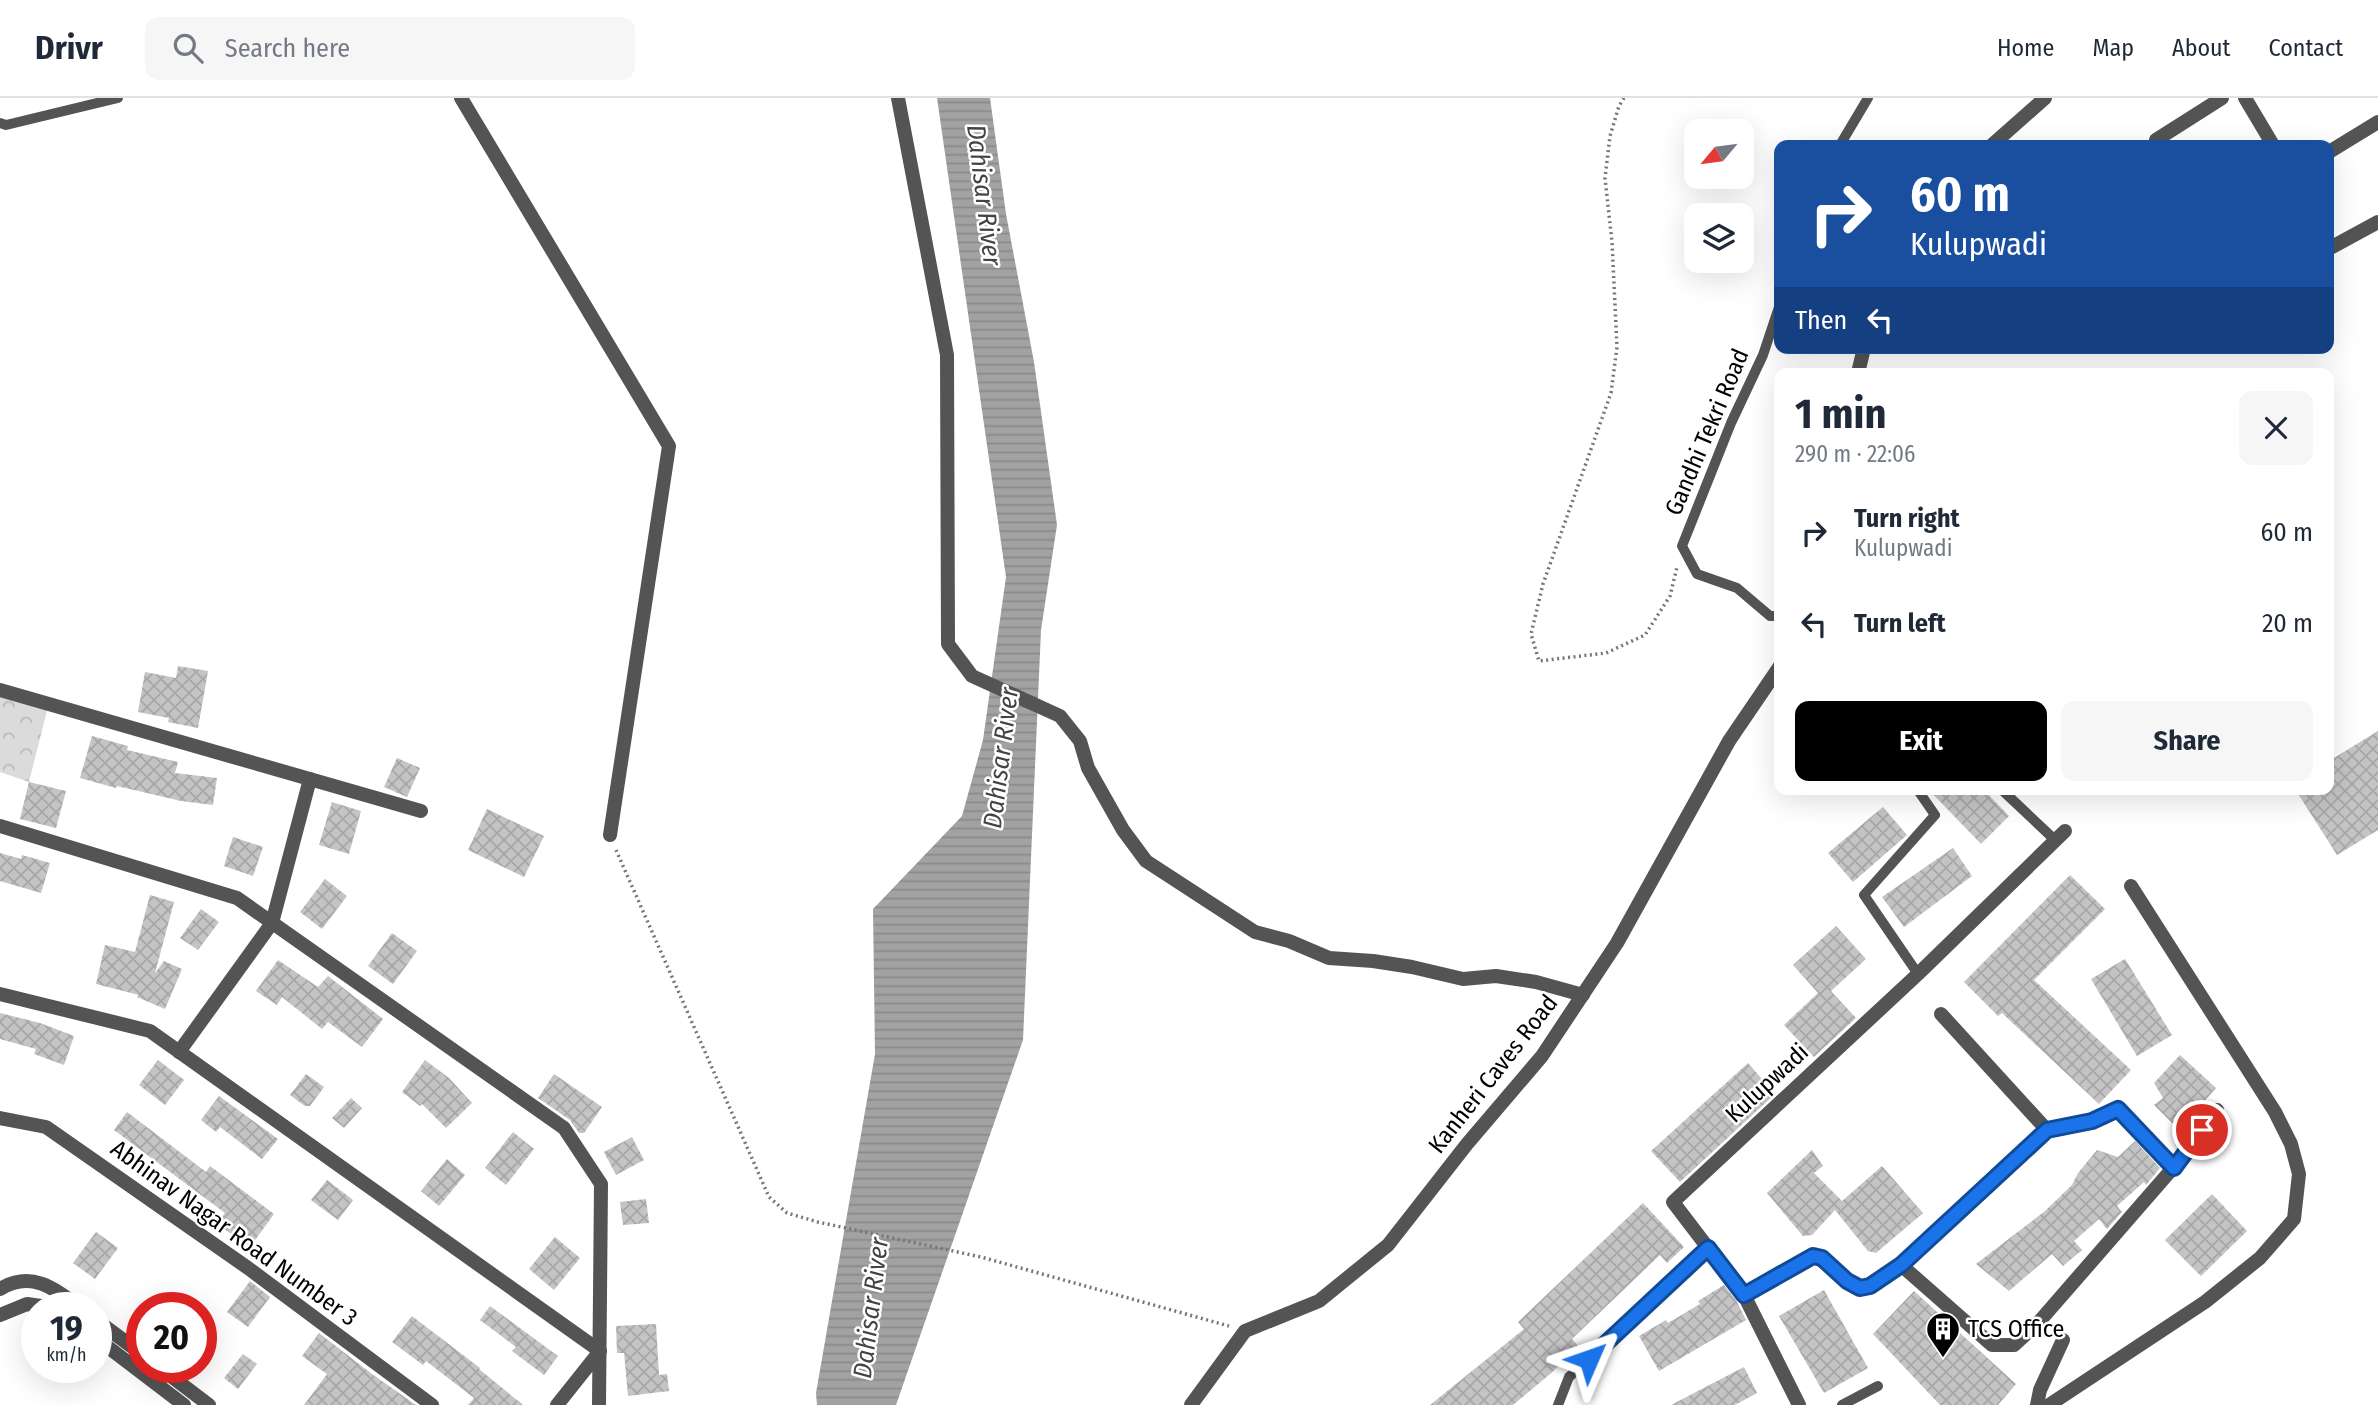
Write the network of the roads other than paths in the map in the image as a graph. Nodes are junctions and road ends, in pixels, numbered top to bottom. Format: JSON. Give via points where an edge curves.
{"nodes":[{"id":1,"x":118,"y":98,"type":"edge"},
{"id":2,"x":461,"y":98,"type":"edge"},
{"id":3,"x":898,"y":98,"type":"edge"},
{"id":4,"x":1868,"y":98,"type":"edge"},
{"id":5,"x":2045,"y":98,"type":"edge"},
{"id":6,"x":2222,"y":98,"type":"edge"},
{"id":7,"x":2245,"y":98,"type":"edge"},
{"id":8,"x":2378,"y":122,"type":"edge"},
{"id":9,"x":0,"y":123,"type":"edge"},
{"id":10,"x":1843,"y":140,"type":"edge"},
{"id":11,"x":1998,"y":140,"type":"edge"},
{"id":12,"x":2156,"y":140,"type":"dead end"},
{"id":13,"x":2270,"y":140,"type":"edge"},
{"id":14,"x":2334,"y":149,"type":"edge"},
{"id":15,"x":2378,"y":222,"type":"edge"},
{"id":16,"x":2334,"y":246,"type":"edge"},
{"id":17,"x":1774,"y":322,"type":"edge"},
{"id":18,"x":1774,"y":616,"type":"edge"},
{"id":19,"x":1774,"y":675,"type":"edge"},
{"id":20,"x":0,"y":690,"type":"edge"},
{"id":21,"x":310,"y":779,"type":"junction"},
{"id":22,"x":1921,"y":795,"type":"edge"},
{"id":23,"x":2009,"y":795,"type":"edge"},
{"id":24,"x":421,"y":811,"type":"dead end"},
{"id":25,"x":0,"y":826,"type":"edge"},
{"id":26,"x":610,"y":835,"type":"road end"},
{"id":27,"x":2060,"y":835,"type":"joint"},
{"id":28,"x":2131,"y":886,"type":"dead end"},
{"id":29,"x":272,"y":923,"type":"junction"},
{"id":30,"x":1918,"y":974,"type":"junction"},
{"id":31,"x":0,"y":994,"type":"edge"},
{"id":32,"x":1583,"y":995,"type":"junction"},
{"id":33,"x":1941,"y":1014,"type":"dead end"},
{"id":34,"x":179,"y":1052,"type":"junction"},
{"id":35,"x":2217,"y":1110,"type":"dead end"},
{"id":36,"x":0,"y":1118,"type":"edge"},
{"id":37,"x":2047,"y":1130,"type":"junction"},
{"id":38,"x":2174,"y":1168,"type":"junction"},
{"id":39,"x":1708,"y":1248,"type":"junction"},
{"id":40,"x":1901,"y":1265,"type":"junction"},
{"id":41,"x":0,"y":1289,"type":"edge"},
{"id":42,"x":59,"y":1292,"type":"edge"},
{"id":43,"x":1744,"y":1295,"type":"junction"},
{"id":44,"x":21,"y":1306,"type":"edge"},
{"id":45,"x":0,"y":1315,"type":"edge"},
{"id":46,"x":2063,"y":1340,"type":"dead end"},
{"id":47,"x":112,"y":1350,"type":"edge"},
{"id":48,"x":600,"y":1351,"type":"junction"},
{"id":49,"x":177,"y":1383,"type":"edge"},
{"id":50,"x":181,"y":1383,"type":"edge"},
{"id":51,"x":1878,"y":1386,"type":"dead end"},
{"id":52,"x":170,"y":1394,"type":"junction"},
{"id":53,"x":184,"y":1405,"type":"edge"},
{"id":54,"x":209,"y":1405,"type":"edge"},
{"id":55,"x":432,"y":1405,"type":"edge"},
{"id":56,"x":557,"y":1405,"type":"edge"},
{"id":57,"x":599,"y":1405,"type":"edge"},
{"id":58,"x":1191,"y":1405,"type":"edge"},
{"id":59,"x":1558,"y":1405,"type":"edge"},
{"id":60,"x":1799,"y":1405,"type":"edge"},
{"id":61,"x":1842,"y":1405,"type":"edge"},
{"id":62,"x":2037,"y":1405,"type":"edge"},
{"id":63,"x":2049,"y":1405,"type":"edge"}],
"edges":[{"from":1,"to":9,"type":"lane"},
{"from":2,"to":26,"type":"street","via":[[669,446]]},
{"from":3,"to":32,"type":"street","via":[[947,355],[948,644],[972,676],[1060,716],[1080,741],[1088,768],[1146,861],[1255,932],[1329,958],[1412,967],[1463,979],[1496,976]]},
{"from":4,"to":10,"type":"lane"},
{"from":5,"to":11,"type":"street"},
{"from":6,"to":12,"type":"street"},
{"from":7,"to":13,"type":"street"},
{"from":8,"to":14,"type":"street"},
{"from":15,"to":16,"type":"street"},
{"from":17,"to":18,"type":"lane","name":"Gandhi Tekri Road","via":[[1682,546],[1697,574],[1737,588]]},
{"from":19,"to":32,"type":"street","name":"Kanheri Caves Road","via":[[1729,741],[1617,943]]},
{"from":20,"to":21,"type":"street"},
{"from":21,"to":24,"type":"street"},
{"from":21,"to":29,"type":"street"},
{"from":22,"to":30,"type":"lane","via":[[1935,815],[1864,895]]},
{"from":23,"to":27,"type":"lane"},
{"from":25,"to":29,"type":"street","via":[[237,898]]},
{"from":27,"to":30,"type":"street","name":"Kulupwadi"},
{"from":28,"to":63,"type":"street","via":[[2286,1133],[2299,1174],[2294,1219],[2260,1258],[2205,1302]]},
{"from":29,"to":34,"type":"street"},
{"from":29,"to":48,"type":"street","via":[[564,1128],[601,1184]]},
{"from":30,"to":39,"type":"street","name":"Kulupwadi","via":[[1673,1202]]},
{"from":31,"to":34,"type":"street","via":[[149,1031]]},
{"from":32,"to":58,"type":"street","name":"Kanheri Caves Road","via":[[1542,1056],[1388,1245],[1319,1301],[1245,1331]]},
{"from":33,"to":37,"type":"street"},
{"from":34,"to":48,"type":"street"},
{"from":35,"to":38,"type":"street"},
{"from":36,"to":55,"type":"street","name":"Abhinav Nagar Road Number 3","via":[[46,1127],[248,1268]]},
{"from":37,"to":38,"type":"street","via":[[2092,1121],[2118,1109]]},
{"from":37,"to":40,"type":"street"},
{"from":38,"to":40,"type":"street","via":[[2014,1345],[1993,1345]]},
{"from":39,"to":43,"type":"street","name":"Kulupwadi"},
{"from":39,"to":59,"type":"lane","via":[[1569,1377]]},
{"from":40,"to":43,"type":"street","via":[[1860,1288],[1813,1256]]},
{"from":41,"to":42,"type":"street","via":[[27,1280]]},
{"from":43,"to":60,"type":"street","name":"Kulupwadi"},
{"from":44,"to":45,"type":"street"},
{"from":46,"to":62,"type":"street"},
{"from":47,"to":52,"type":"street"},
{"from":48,"to":56,"type":"street"},
{"from":48,"to":57,"type":"street"},
{"from":49,"to":52,"type":"street"},
{"from":50,"to":54,"type":"street"},
{"from":51,"to":61,"type":"lane"},
{"from":52,"to":53,"type":"street"}]}
